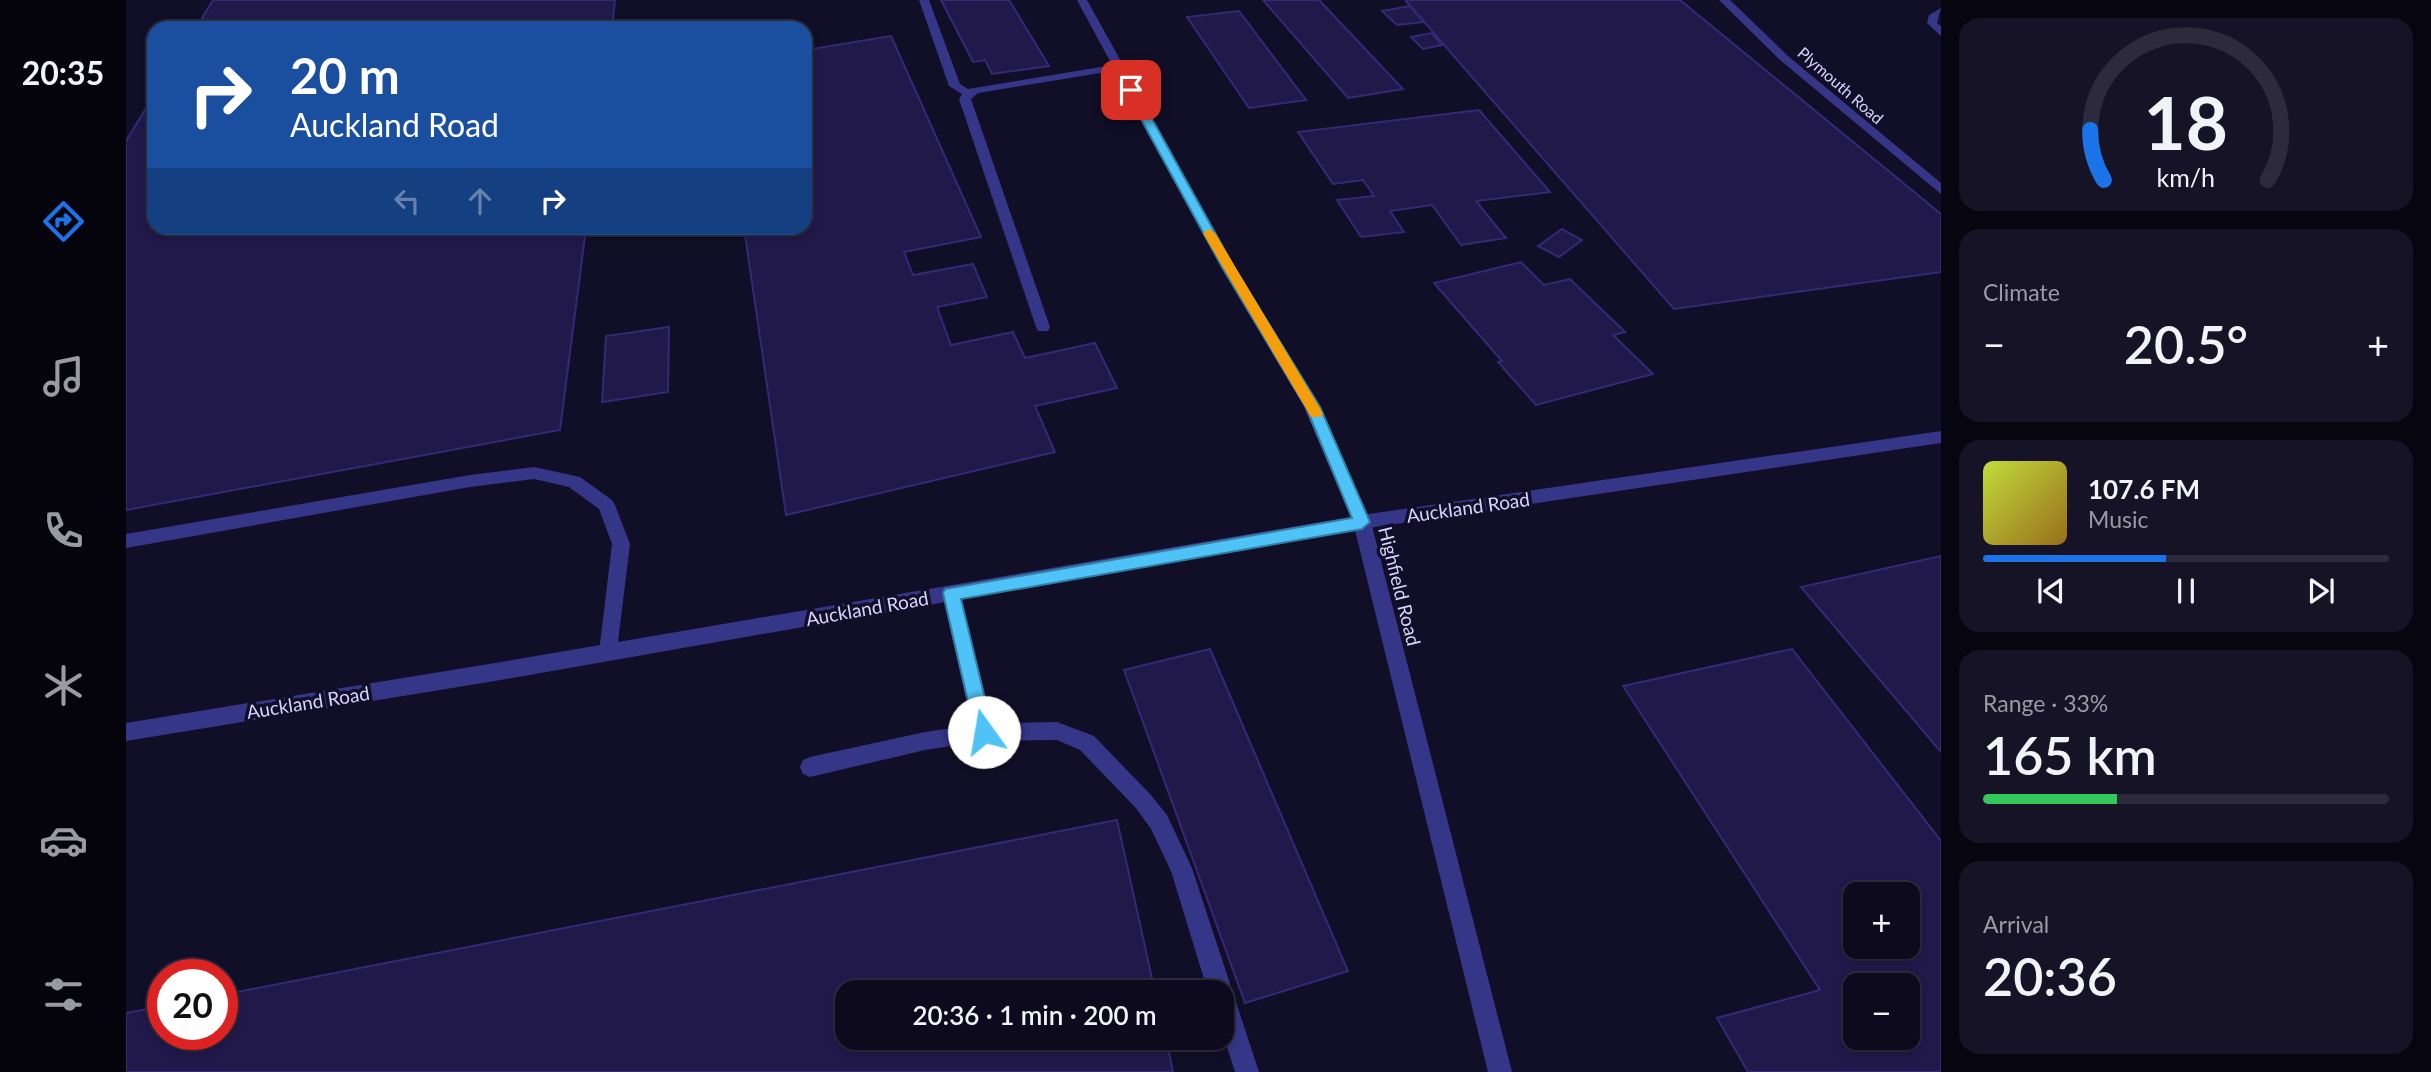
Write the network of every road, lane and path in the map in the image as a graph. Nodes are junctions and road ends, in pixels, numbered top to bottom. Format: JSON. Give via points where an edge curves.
{"nodes":[{"id":1,"x":924,"y":0,"type":"edge"},
{"id":2,"x":1082,"y":0,"type":"edge"},
{"id":3,"x":1724,"y":0,"type":"edge"},
{"id":4,"x":1941,"y":11,"type":"edge"},
{"id":5,"x":1941,"y":33,"type":"edge"},
{"id":6,"x":1119,"y":67,"type":"junction"},
{"id":7,"x":968,"y":93,"type":"junction"},
{"id":8,"x":1941,"y":190,"type":"edge"},
{"id":9,"x":1043,"y":327,"type":"dead end"},
{"id":10,"x":1941,"y":437,"type":"edge"},
{"id":11,"x":1362,"y":522,"type":"junction"},
{"id":12,"x":126,"y":541,"type":"edge"},
{"id":13,"x":951,"y":593,"type":"junction"},
{"id":14,"x":609,"y":652,"type":"junction"},
{"id":15,"x":126,"y":732,"type":"edge"},
{"id":16,"x":984,"y":732,"type":"junction"},
{"id":17,"x":810,"y":767,"type":"dead end"},
{"id":18,"x":1217,"y":980,"type":"edge"},
{"id":19,"x":1234,"y":1033,"type":"edge"},
{"id":20,"x":1247,"y":1072,"type":"edge"},
{"id":21,"x":1500,"y":1072,"type":"edge"}],
"edges":[{"from":1,"to":7,"type":"street","via":[[955,86]]},
{"from":2,"to":6,"type":"street","name":"Highfield Road"},
{"from":3,"to":8,"type":"street","name":"Plymouth Road","via":[[1784,58]]},
{"from":4,"to":5,"type":"street","via":[[1932,23]]},
{"from":6,"to":7,"type":"street"},
{"from":6,"to":11,"type":"street","name":"Highfield Road","via":[[1228,267],[1312,407]]},
{"from":7,"to":9,"type":"street","via":[[965,104]]},
{"from":10,"to":11,"type":"street","name":"Auckland Road"},
{"from":11,"to":13,"type":"street","name":"Auckland Road"},
{"from":11,"to":21,"type":"street","name":"Highfield Road"},
{"from":12,"to":14,"type":"street","via":[[470,481],[534,473],[574,482],[606,505],[621,544]]},
{"from":13,"to":14,"type":"street","name":"Auckland Road"},
{"from":13,"to":16,"type":"street"},
{"from":14,"to":15,"type":"street","name":"Auckland Road"},
{"from":16,"to":17,"type":"street"},
{"from":16,"to":18,"type":"street","via":[[1057,731],[1087,743],[1143,801],[1159,822],[1181,868]]},
{"from":19,"to":20,"type":"street"}]}
